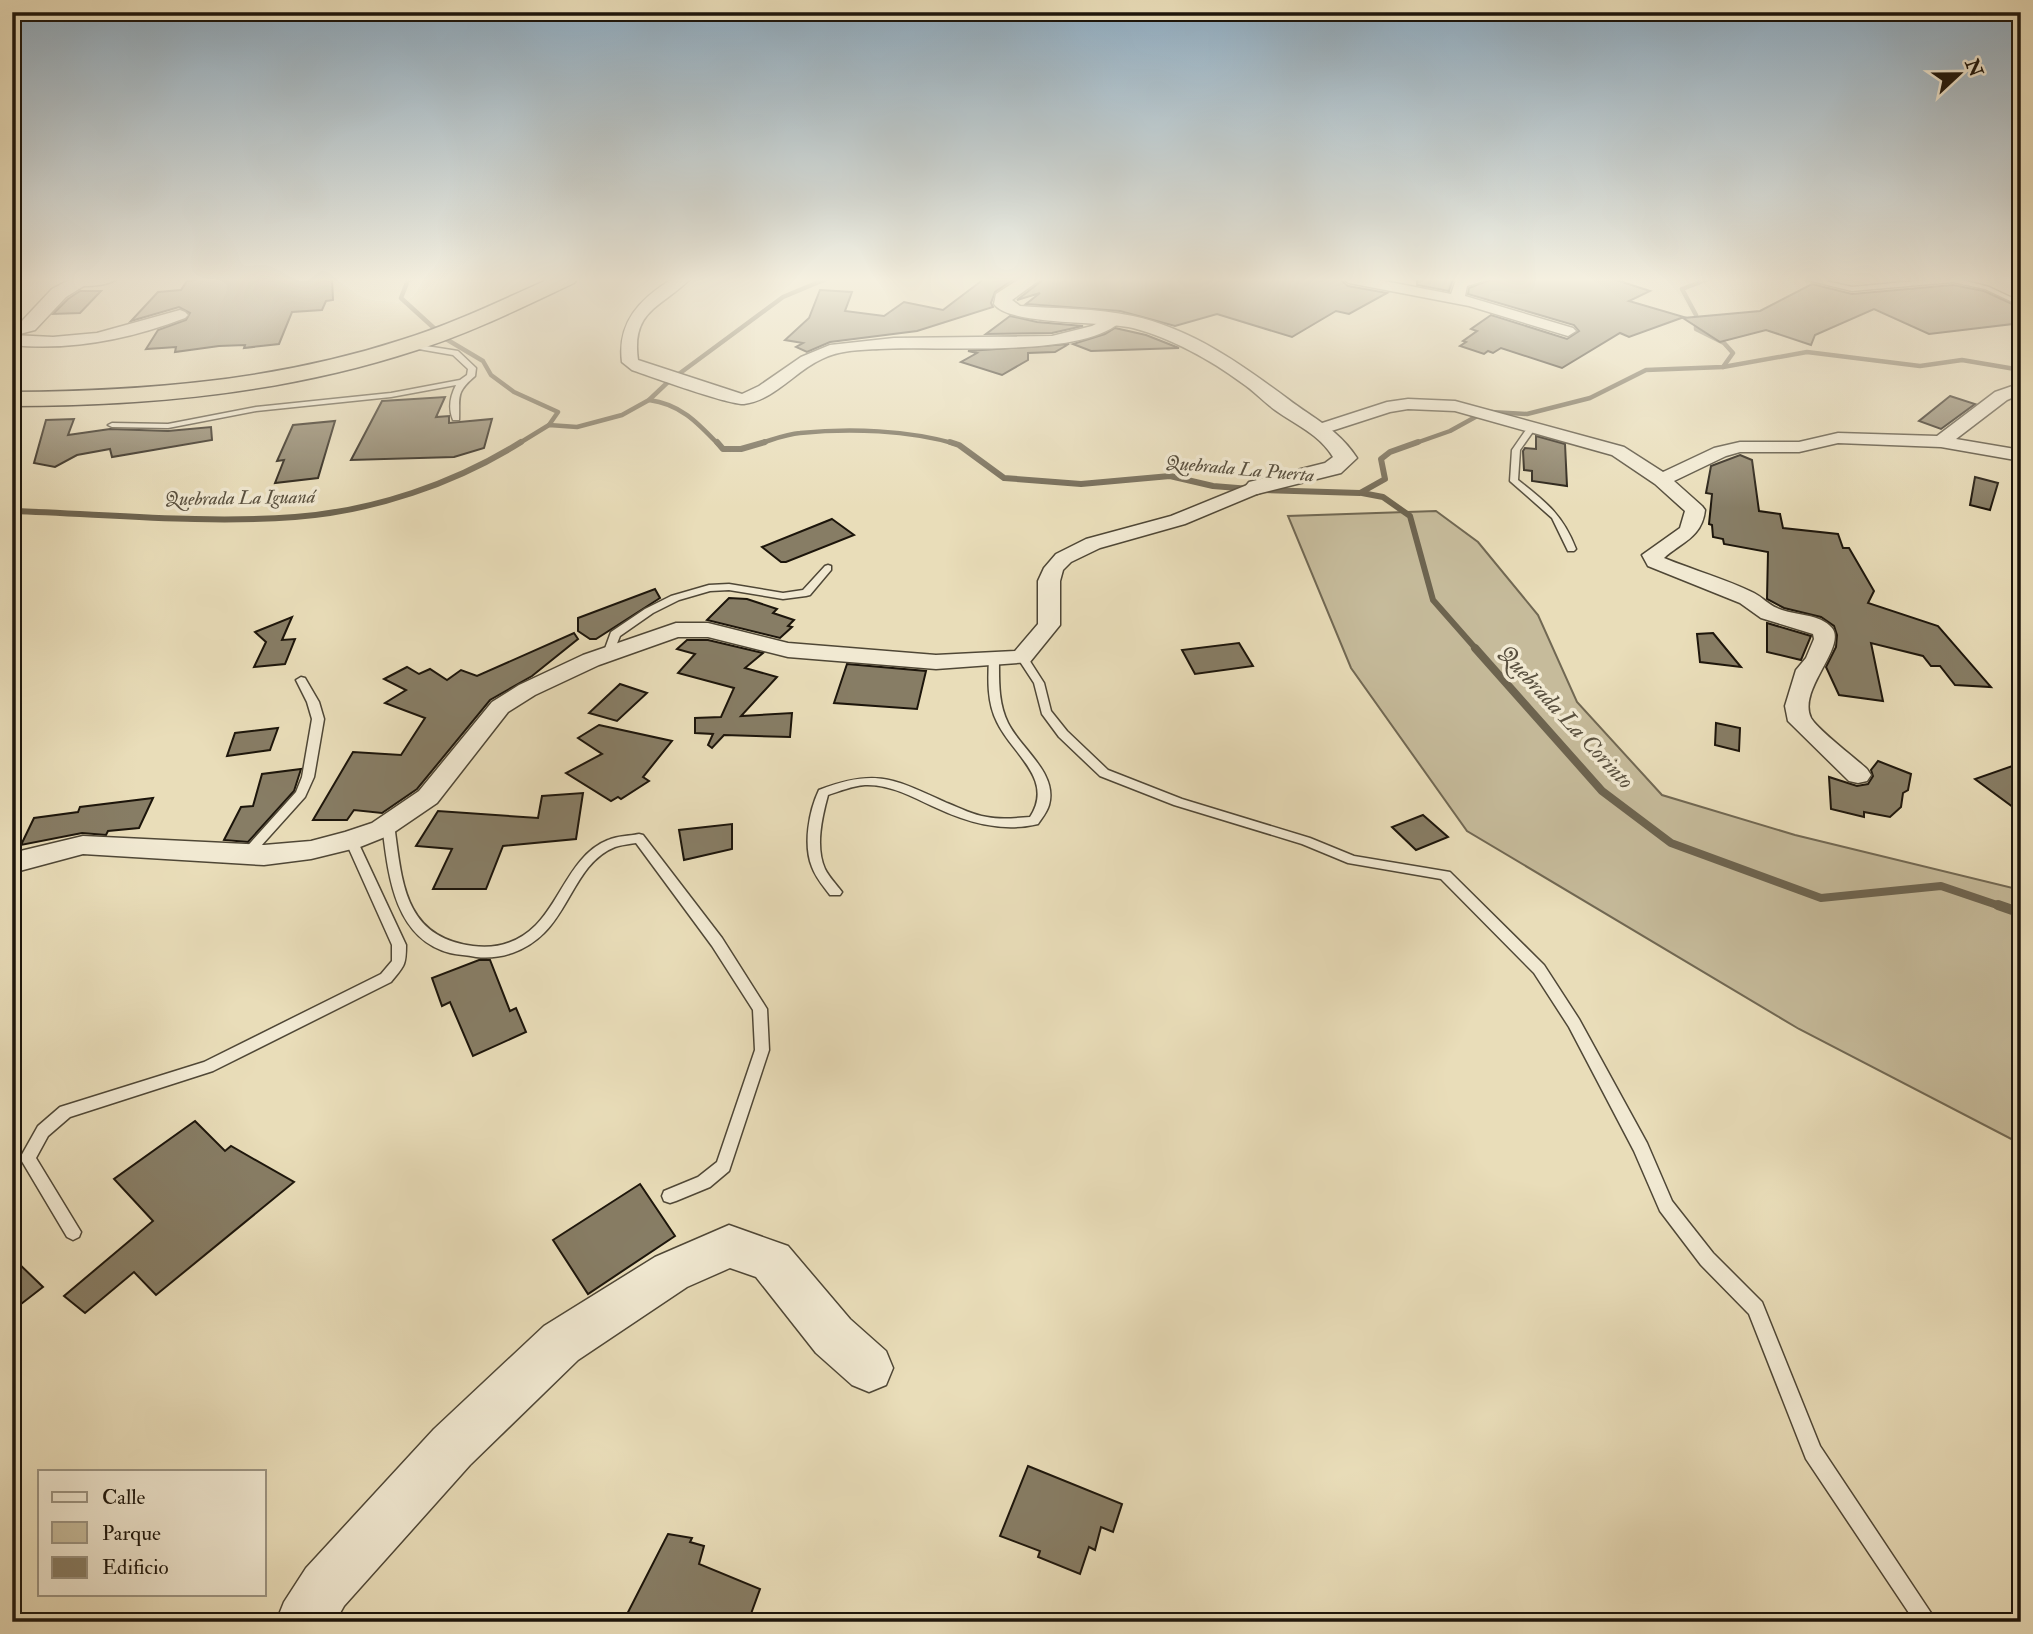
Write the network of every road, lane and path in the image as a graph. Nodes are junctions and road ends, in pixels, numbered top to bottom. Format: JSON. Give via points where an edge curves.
{"nodes":[{"id":1,"x":329,"y":355,"type":"edge"},
{"id":2,"x":356,"y":355,"type":"edge"},
{"id":3,"x":458,"y":355,"type":"edge"},
{"id":4,"x":628,"y":355,"type":"edge"},
{"id":5,"x":815,"y":355,"type":"edge"},
{"id":6,"x":1209,"y":355,"type":"edge"},
{"id":7,"x":462,"y":382,"type":"junction"},
{"id":8,"x":12,"y":386,"type":"edge"},
{"id":9,"x":2021,"y":388,"type":"edge"},
{"id":10,"x":12,"y":399,"type":"edge"},
{"id":11,"x":456,"y":418,"type":"dead end"},
{"id":12,"x":112,"y":425,"type":"dead end"},
{"id":13,"x":1533,"y":426,"type":"junction"},
{"id":14,"x":1322,"y":429,"type":"junction"},
{"id":15,"x":1941,"y":442,"type":"junction"},
{"id":16,"x":2021,"y":456,"type":"edge"},
{"id":17,"x":1662,"y":480,"type":"junction"},
{"id":18,"x":1252,"y":489,"type":"joint"},
{"id":19,"x":1571,"y":549,"type":"dead end"},
{"id":20,"x":828,"y":568,"type":"dead end"},
{"id":21,"x":608,"y":654,"type":"junction"},
{"id":22,"x":1022,"y":657,"type":"junction"},
{"id":23,"x":993,"y":658,"type":"junction"},
{"id":24,"x":301,"y":680,"type":"dead end"},
{"id":25,"x":1858,"y":775,"type":"dead end"},
{"id":26,"x":388,"y":824,"type":"junction"},
{"id":27,"x":351,"y":840,"type":"junction"},
{"id":28,"x":248,"y":853,"type":"junction"},
{"id":29,"x":12,"y":863,"type":"edge"},
{"id":30,"x":835,"y":892,"type":"dead end"},
{"id":31,"x":670,"y":1196,"type":"dead end"},
{"id":32,"x":73,"y":1232,"type":"dead end"},
{"id":33,"x":869,"y":1368,"type":"dead end"},
{"id":34,"x":304,"y":1622,"type":"edge"},
{"id":35,"x":1927,"y":1622,"type":"edge"}],
"edges":[{"from":1,"to":8,"type":"highway","via":[[198,378],[94,387]]},
{"from":2,"to":10,"type":"highway","via":[[303,372],[209,388],[126,397]]},
{"from":3,"to":7,"type":"lane","via":[[471,368],[471,376]]},
{"from":4,"to":5,"type":"street","via":[[630,362],[656,373],[733,397],[751,397]]},
{"from":6,"to":14,"type":"street","via":[[1246,374],[1283,406]]},
{"from":7,"to":11,"type":"lane","via":[[455,394]]},
{"from":7,"to":12,"type":"lane","via":[[391,395],[256,409],[168,426]]},
{"from":9,"to":15,"type":"street","via":[[2001,396]]},
{"from":13,"to":14,"type":"street","via":[[1455,406],[1408,404],[1350,417]]},
{"from":13,"to":17,"type":"street","via":[[1618,452]]},
{"from":13,"to":19,"type":"lane","via":[[1516,450],[1514,481],[1553,510]]},
{"from":14,"to":18,"type":"street","via":[[1345,458],[1334,468]]},
{"from":15,"to":16,"type":"street"},
{"from":15,"to":17,"type":"street","via":[[1838,438],[1799,446],[1740,447],[1711,455]]},
{"from":17,"to":25,"type":"street","via":[[1695,510],[1695,523],[1687,534],[1652,555],[1655,562],[1748,598],[1769,613],[1823,631],[1825,639],[1807,670],[1797,706],[1800,721]]},
{"from":18,"to":22,"type":"street","via":[[1175,522],[1066,557],[1055,566],[1049,581],[1049,625]]},
{"from":20,"to":21,"type":"lane","via":[[806,593],[783,596],[729,587],[675,598],[615,634]]},
{"from":21,"to":23,"type":"street","via":[[694,628],[788,650],[936,662]]},
{"from":21,"to":26,"type":"street","via":[[500,707],[428,797]]},
{"from":22,"to":23,"type":"street"},
{"from":22,"to":35,"type":"lane","via":[[1039,683],[1046,712],[1104,773],[1352,860],[1445,875],[1539,969],[1574,1023],[1641,1148],[1666,1206],[1707,1259],[1756,1308],[1813,1452]]},
{"from":23,"to":30,"type":"lane","via":[[993,683],[1003,724],[1043,777],[1042,812],[1034,821],[983,821],[878,779],[839,785],[823,793],[815,831],[817,865]]},
{"from":24,"to":28,"type":"lane","via":[[318,719],[308,777],[301,794]]},
{"from":26,"to":27,"type":"street"},
{"from":26,"to":31,"type":"lane","via":[[398,892],[420,931],[444,946],[467,952],[509,951],[529,941],[544,927],[572,881],[611,843],[639,838],[652,853],[760,1009],[762,1050],[723,1166],[704,1182]]},
{"from":27,"to":28,"type":"street","via":[[311,850]]},
{"from":27,"to":32,"type":"lane","via":[[399,945],[398,962],[386,978],[208,1067],[65,1112],[43,1131],[28,1158]]},
{"from":28,"to":29,"type":"street","via":[[83,845]]},
{"from":33,"to":34,"type":"street","via":[[833,1336],[772,1261],[729,1246],[671,1272],[562,1343],[542,1362],[453,1447],[343,1567]]}]}
